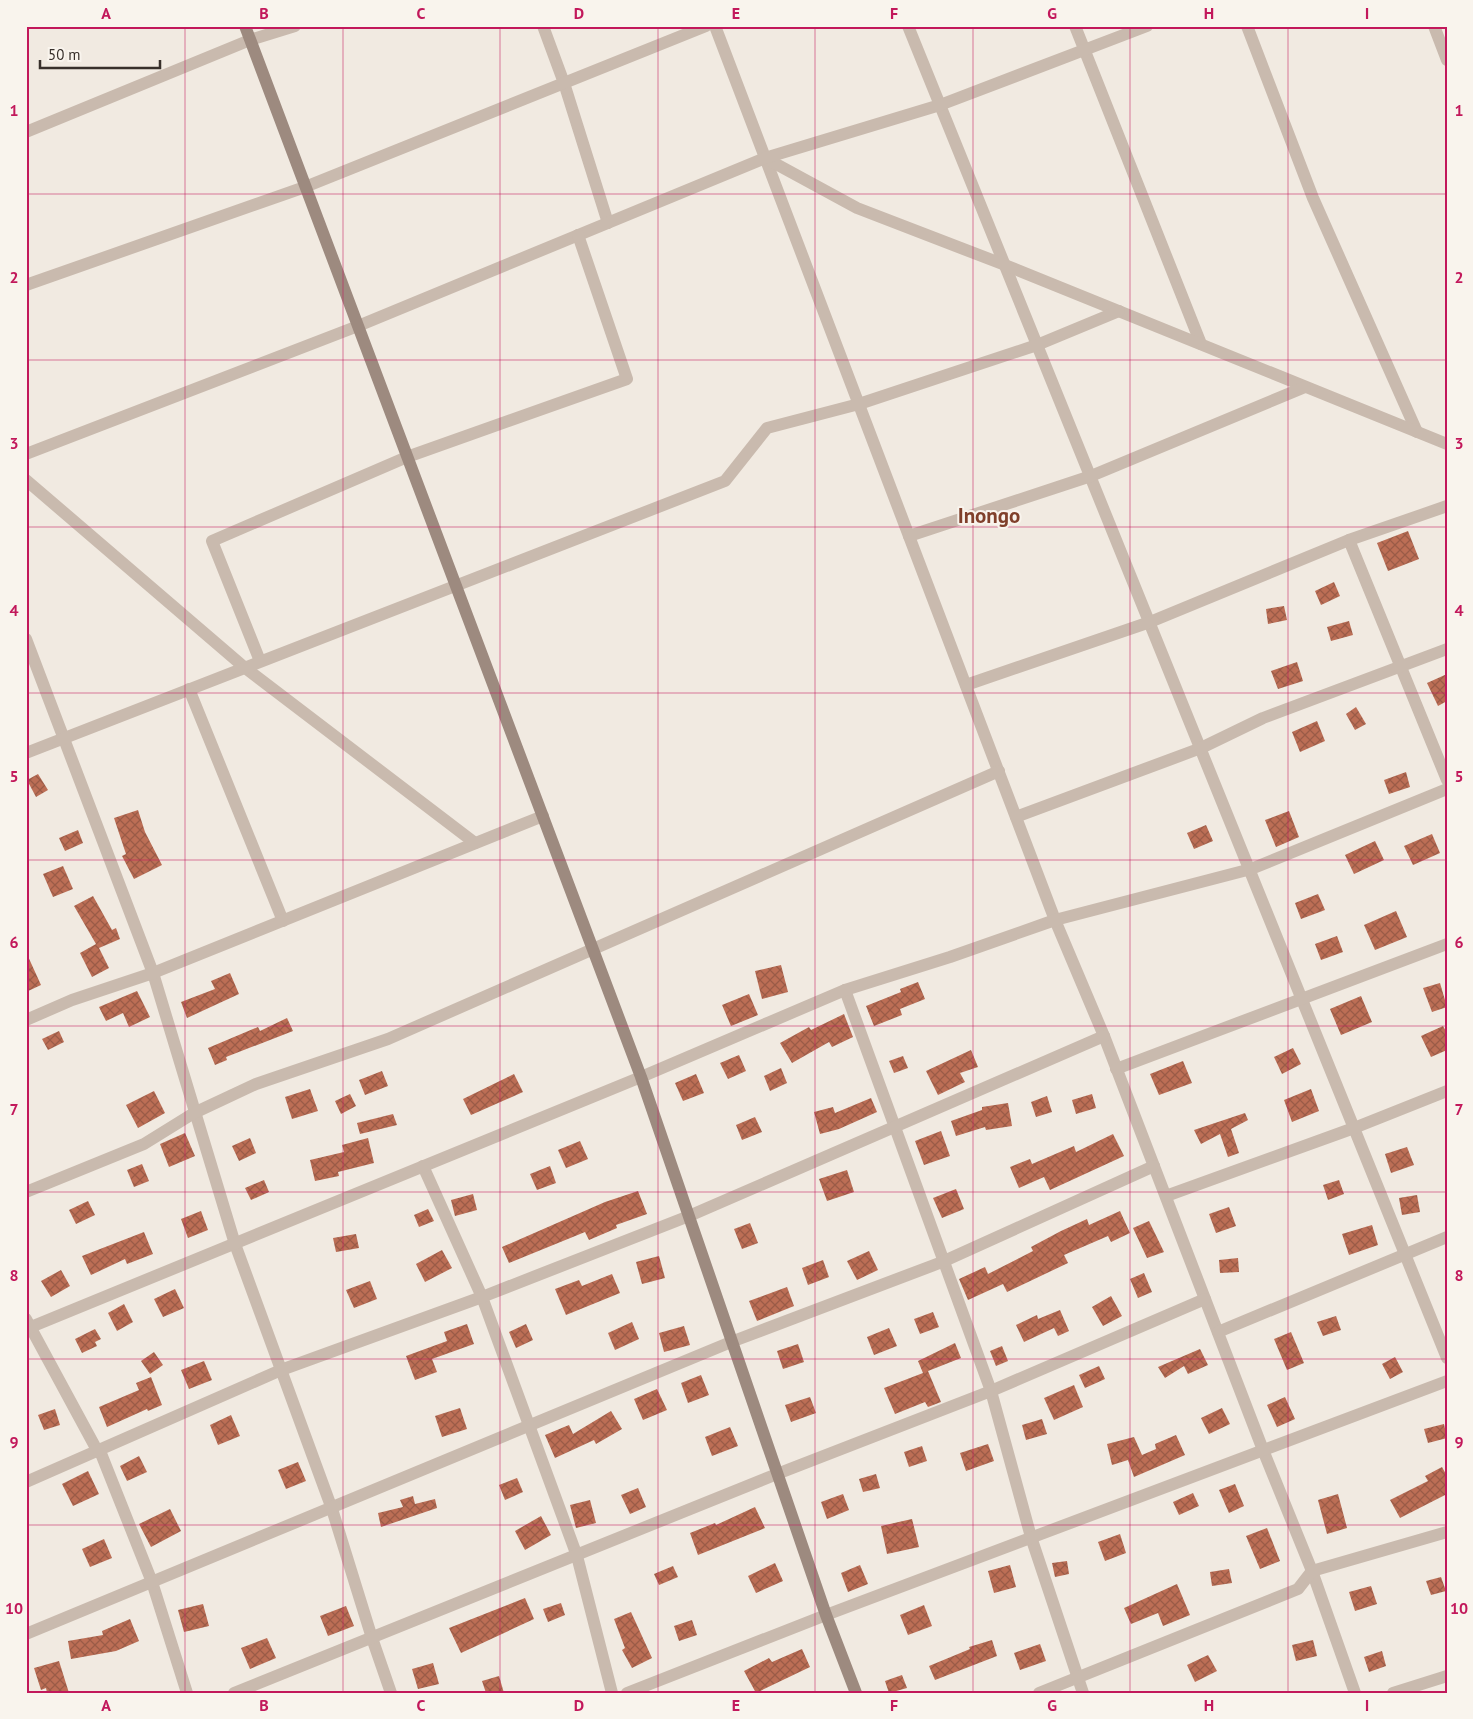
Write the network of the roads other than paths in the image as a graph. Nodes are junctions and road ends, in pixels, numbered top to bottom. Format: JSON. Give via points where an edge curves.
{"nodes":[{"id":1,"x":245,"y":26,"type":"edge"},
{"id":2,"x":295,"y":26,"type":"edge"},
{"id":3,"x":543,"y":26,"type":"edge"},
{"id":4,"x":706,"y":26,"type":"edge"},
{"id":5,"x":715,"y":26,"type":"edge"},
{"id":6,"x":908,"y":26,"type":"edge"},
{"id":7,"x":1074,"y":26,"type":"edge"},
{"id":8,"x":1147,"y":26,"type":"edge"},
{"id":9,"x":1247,"y":26,"type":"edge"},
{"id":10,"x":1434,"y":26,"type":"edge"},
{"id":11,"x":250,"y":40,"type":"junction"},
{"id":12,"x":1084,"y":49,"type":"junction"},
{"id":13,"x":1447,"y":60,"type":"edge"},
{"id":14,"x":564,"y":83,"type":"junction"},
{"id":15,"x":940,"y":105,"type":"junction"},
{"id":16,"x":26,"y":132,"type":"edge"},
{"id":17,"x":765,"y":158,"type":"junction"},
{"id":18,"x":305,"y":187,"type":"junction"},
{"id":19,"x":608,"y":223,"type":"junction"},
{"id":20,"x":578,"y":235,"type":"junction"},
{"id":21,"x":1005,"y":265,"type":"junction"},
{"id":22,"x":26,"y":285,"type":"edge"},
{"id":23,"x":1119,"y":311,"type":"junction"},
{"id":24,"x":358,"y":326,"type":"junction"},
{"id":25,"x":1201,"y":344,"type":"junction"},
{"id":26,"x":1037,"y":345,"type":"junction"},
{"id":27,"x":1305,"y":386,"type":"junction"},
{"id":28,"x":859,"y":404,"type":"junction"},
{"id":29,"x":1417,"y":432,"type":"junction"},
{"id":30,"x":1447,"y":444,"type":"edge"},
{"id":31,"x":26,"y":454,"type":"edge"},
{"id":32,"x":407,"y":457,"type":"junction"},
{"id":33,"x":1091,"y":476,"type":"junction"},
{"id":34,"x":26,"y":480,"type":"edge"},
{"id":35,"x":1447,"y":506,"type":"edge"},
{"id":36,"x":909,"y":536,"type":"junction"},
{"id":37,"x":1349,"y":540,"type":"junction"},
{"id":38,"x":455,"y":586,"type":"junction"},
{"id":39,"x":1150,"y":622,"type":"junction"},
{"id":40,"x":26,"y":639,"type":"edge"},
{"id":41,"x":1447,"y":649,"type":"edge"},
{"id":42,"x":260,"y":661,"type":"junction"},
{"id":43,"x":1400,"y":666,"type":"junction"},
{"id":44,"x":244,"y":667,"type":"junction"},
{"id":45,"x":966,"y":684,"type":"junction"},
{"id":46,"x":188,"y":689,"type":"junction"},
{"id":47,"x":64,"y":737,"type":"junction"},
{"id":48,"x":1201,"y":748,"type":"junction"},
{"id":49,"x":26,"y":754,"type":"edge"},
{"id":50,"x":999,"y":771,"type":"junction"},
{"id":51,"x":1447,"y":780,"type":"edge"},
{"id":52,"x":1447,"y":789,"type":"edge"},
{"id":53,"x":542,"y":816,"type":"junction"},
{"id":54,"x":1016,"y":817,"type":"junction"},
{"id":55,"x":476,"y":843,"type":"junction"},
{"id":56,"x":1251,"y":870,"type":"junction"},
{"id":57,"x":1056,"y":920,"type":"junction"},
{"id":58,"x":283,"y":921,"type":"junction"},
{"id":59,"x":1447,"y":944,"type":"edge"},
{"id":60,"x":592,"y":948,"type":"junction"},
{"id":61,"x":152,"y":973,"type":"junction"},
{"id":62,"x":844,"y":990,"type":"junction"},
{"id":63,"x":1303,"y":999,"type":"junction"},
{"id":64,"x":26,"y":1020,"type":"edge"},
{"id":65,"x":1104,"y":1036,"type":"junction"},
{"id":66,"x":1116,"y":1069,"type":"junction"},
{"id":67,"x":641,"y":1077,"type":"junction"},
{"id":68,"x":1447,"y":1091,"type":"edge"},
{"id":69,"x":194,"y":1113,"type":"junction"},
{"id":70,"x":893,"y":1126,"type":"junction"},
{"id":71,"x":1354,"y":1128,"type":"junction"},
{"id":72,"x":423,"y":1166,"type":"junction"},
{"id":73,"x":1154,"y":1166,"type":"junction"},
{"id":74,"x":26,"y":1192,"type":"edge"},
{"id":75,"x":1166,"y":1196,"type":"junction"},
{"id":76,"x":689,"y":1216,"type":"junction"},
{"id":77,"x":1447,"y":1237,"type":"edge"},
{"id":78,"x":235,"y":1244,"type":"junction"},
{"id":79,"x":1405,"y":1254,"type":"junction"},
{"id":80,"x":942,"y":1262,"type":"junction"},
{"id":81,"x":482,"y":1297,"type":"junction"},
{"id":82,"x":1205,"y":1299,"type":"junction"},
{"id":83,"x":28,"y":1325,"type":"edge"},
{"id":84,"x":1218,"y":1332,"type":"junction"},
{"id":85,"x":731,"y":1342,"type":"junction"},
{"id":86,"x":1447,"y":1358,"type":"edge"},
{"id":87,"x":281,"y":1370,"type":"junction"},
{"id":88,"x":1447,"y":1381,"type":"edge"},
{"id":89,"x":991,"y":1391,"type":"junction"},
{"id":90,"x":530,"y":1425,"type":"junction"},
{"id":91,"x":1263,"y":1450,"type":"junction"},
{"id":92,"x":99,"y":1451,"type":"junction"},
{"id":93,"x":777,"y":1474,"type":"junction"},
{"id":94,"x":26,"y":1482,"type":"edge"},
{"id":95,"x":332,"y":1509,"type":"junction"},
{"id":96,"x":1447,"y":1532,"type":"edge"},
{"id":97,"x":1031,"y":1537,"type":"junction"},
{"id":98,"x":577,"y":1556,"type":"junction"},
{"id":99,"x":1312,"y":1571,"type":"junction"},
{"id":100,"x":152,"y":1582,"type":"junction"},
{"id":101,"x":826,"y":1615,"type":"junction"},
{"id":102,"x":26,"y":1634,"type":"edge"},
{"id":103,"x":372,"y":1638,"type":"junction"},
{"id":104,"x":1447,"y":1676,"type":"edge"},
{"id":105,"x":1079,"y":1678,"type":"junction"},
{"id":106,"x":187,"y":1693,"type":"edge"},
{"id":107,"x":234,"y":1693,"type":"edge"},
{"id":108,"x":392,"y":1693,"type":"edge"},
{"id":109,"x":612,"y":1693,"type":"edge"},
{"id":110,"x":627,"y":1693,"type":"edge"},
{"id":111,"x":856,"y":1693,"type":"edge"},
{"id":112,"x":1039,"y":1693,"type":"edge"},
{"id":113,"x":1083,"y":1693,"type":"edge"},
{"id":114,"x":1356,"y":1693,"type":"edge"},
{"id":115,"x":1393,"y":1693,"type":"edge"}],
"edges":[{"from":1,"to":11,"type":"street"},
{"from":2,"to":11,"type":"street"},
{"from":3,"to":14,"type":"street"},
{"from":4,"to":14,"type":"street"},
{"from":5,"to":17,"type":"street"},
{"from":6,"to":15,"type":"street"},
{"from":7,"to":12,"type":"street"},
{"from":8,"to":12,"type":"street"},
{"from":9,"to":29,"type":"street","via":[[1313,198]]},
{"from":10,"to":13,"type":"street"},
{"from":11,"to":16,"type":"street"},
{"from":11,"to":18,"type":"street"},
{"from":12,"to":15,"type":"street"},
{"from":12,"to":25,"type":"street"},
{"from":14,"to":18,"type":"street"},
{"from":14,"to":19,"type":"street"},
{"from":15,"to":17,"type":"street"},
{"from":15,"to":21,"type":"street"},
{"from":17,"to":19,"type":"street"},
{"from":17,"to":21,"type":"street","via":[[856,208]]},
{"from":17,"to":28,"type":"street"},
{"from":18,"to":22,"type":"street"},
{"from":18,"to":24,"type":"street"},
{"from":19,"to":20,"type":"street"},
{"from":20,"to":24,"type":"street"},
{"from":20,"to":32,"type":"street","via":[[627,379]]},
{"from":21,"to":23,"type":"street"},
{"from":21,"to":26,"type":"street"},
{"from":23,"to":25,"type":"street"},
{"from":23,"to":26,"type":"street"},
{"from":24,"to":31,"type":"street"},
{"from":24,"to":32,"type":"street"},
{"from":25,"to":27,"type":"street"},
{"from":26,"to":28,"type":"street"},
{"from":26,"to":33,"type":"street"},
{"from":27,"to":29,"type":"street"},
{"from":27,"to":33,"type":"street"},
{"from":28,"to":36,"type":"street"},
{"from":28,"to":38,"type":"street","via":[[766,428],[725,481]]},
{"from":29,"to":30,"type":"street"},
{"from":32,"to":38,"type":"street"},
{"from":32,"to":42,"type":"street","via":[[212,541]]},
{"from":33,"to":36,"type":"street"},
{"from":33,"to":39,"type":"street"},
{"from":34,"to":44,"type":"street"},
{"from":35,"to":37,"type":"street"},
{"from":36,"to":45,"type":"street"},
{"from":37,"to":39,"type":"street"},
{"from":37,"to":43,"type":"street"},
{"from":38,"to":42,"type":"street"},
{"from":38,"to":53,"type":"street"},
{"from":39,"to":45,"type":"street"},
{"from":39,"to":48,"type":"street"},
{"from":40,"to":47,"type":"street"},
{"from":41,"to":43,"type":"street"},
{"from":42,"to":44,"type":"street"},
{"from":43,"to":48,"type":"street","via":[[1263,718]]},
{"from":43,"to":51,"type":"street"},
{"from":44,"to":46,"type":"street"},
{"from":44,"to":55,"type":"street"},
{"from":45,"to":50,"type":"street"},
{"from":46,"to":47,"type":"street"},
{"from":46,"to":58,"type":"street"},
{"from":47,"to":49,"type":"street"},
{"from":47,"to":61,"type":"street"},
{"from":48,"to":54,"type":"street"},
{"from":48,"to":56,"type":"street"},
{"from":50,"to":54,"type":"street"},
{"from":50,"to":60,"type":"street"},
{"from":52,"to":56,"type":"street"},
{"from":53,"to":55,"type":"street"},
{"from":53,"to":60,"type":"street"},
{"from":54,"to":57,"type":"street"},
{"from":55,"to":58,"type":"street"},
{"from":56,"to":57,"type":"street"},
{"from":56,"to":63,"type":"street"},
{"from":57,"to":62,"type":"street"},
{"from":57,"to":65,"type":"street"},
{"from":58,"to":61,"type":"street"},
{"from":59,"to":63,"type":"street"},
{"from":60,"to":67,"type":"street"},
{"from":60,"to":69,"type":"street","via":[[388,1039],[256,1084]]},
{"from":61,"to":64,"type":"street","via":[[72,1000]]},
{"from":61,"to":69,"type":"street"},
{"from":62,"to":67,"type":"street"},
{"from":62,"to":70,"type":"street"},
{"from":63,"to":66,"type":"street"},
{"from":63,"to":71,"type":"street"},
{"from":65,"to":66,"type":"street"},
{"from":65,"to":70,"type":"street"},
{"from":66,"to":73,"type":"street"},
{"from":67,"to":72,"type":"street"},
{"from":67,"to":76,"type":"street"},
{"from":68,"to":71,"type":"street"},
{"from":69,"to":74,"type":"street","via":[[144,1144]]},
{"from":69,"to":78,"type":"street"},
{"from":70,"to":76,"type":"street"},
{"from":70,"to":80,"type":"street"},
{"from":71,"to":75,"type":"street"},
{"from":71,"to":79,"type":"street"},
{"from":72,"to":78,"type":"street"},
{"from":72,"to":81,"type":"street"},
{"from":73,"to":75,"type":"street"},
{"from":73,"to":80,"type":"street"},
{"from":75,"to":82,"type":"street"},
{"from":76,"to":81,"type":"street"},
{"from":76,"to":85,"type":"street"},
{"from":77,"to":79,"type":"street"},
{"from":78,"to":83,"type":"street"},
{"from":78,"to":87,"type":"street"},
{"from":79,"to":84,"type":"street"},
{"from":79,"to":86,"type":"street"},
{"from":80,"to":85,"type":"street"},
{"from":80,"to":89,"type":"street"},
{"from":81,"to":87,"type":"street"},
{"from":81,"to":90,"type":"street"},
{"from":82,"to":84,"type":"street"},
{"from":82,"to":89,"type":"street"},
{"from":83,"to":92,"type":"street"},
{"from":84,"to":91,"type":"street"},
{"from":85,"to":90,"type":"street"},
{"from":85,"to":93,"type":"street"},
{"from":87,"to":92,"type":"street"},
{"from":87,"to":95,"type":"street"},
{"from":88,"to":91,"type":"street"},
{"from":89,"to":93,"type":"street"},
{"from":89,"to":97,"type":"street"},
{"from":90,"to":95,"type":"street"},
{"from":90,"to":98,"type":"street"},
{"from":91,"to":97,"type":"street"},
{"from":91,"to":99,"type":"street"},
{"from":92,"to":94,"type":"street"},
{"from":92,"to":100,"type":"street"},
{"from":93,"to":98,"type":"street"},
{"from":93,"to":101,"type":"street"},
{"from":95,"to":100,"type":"street"},
{"from":95,"to":103,"type":"street"},
{"from":96,"to":99,"type":"street"},
{"from":97,"to":101,"type":"street"},
{"from":97,"to":105,"type":"street"},
{"from":98,"to":103,"type":"street"},
{"from":98,"to":109,"type":"street"},
{"from":99,"to":105,"type":"street","via":[[1298,1589]]},
{"from":99,"to":114,"type":"street"},
{"from":100,"to":102,"type":"street"},
{"from":100,"to":106,"type":"street"},
{"from":101,"to":110,"type":"street"},
{"from":101,"to":111,"type":"street"},
{"from":103,"to":107,"type":"street"},
{"from":103,"to":108,"type":"street"},
{"from":104,"to":115,"type":"street"},
{"from":105,"to":112,"type":"street"},
{"from":105,"to":113,"type":"street"}]}
